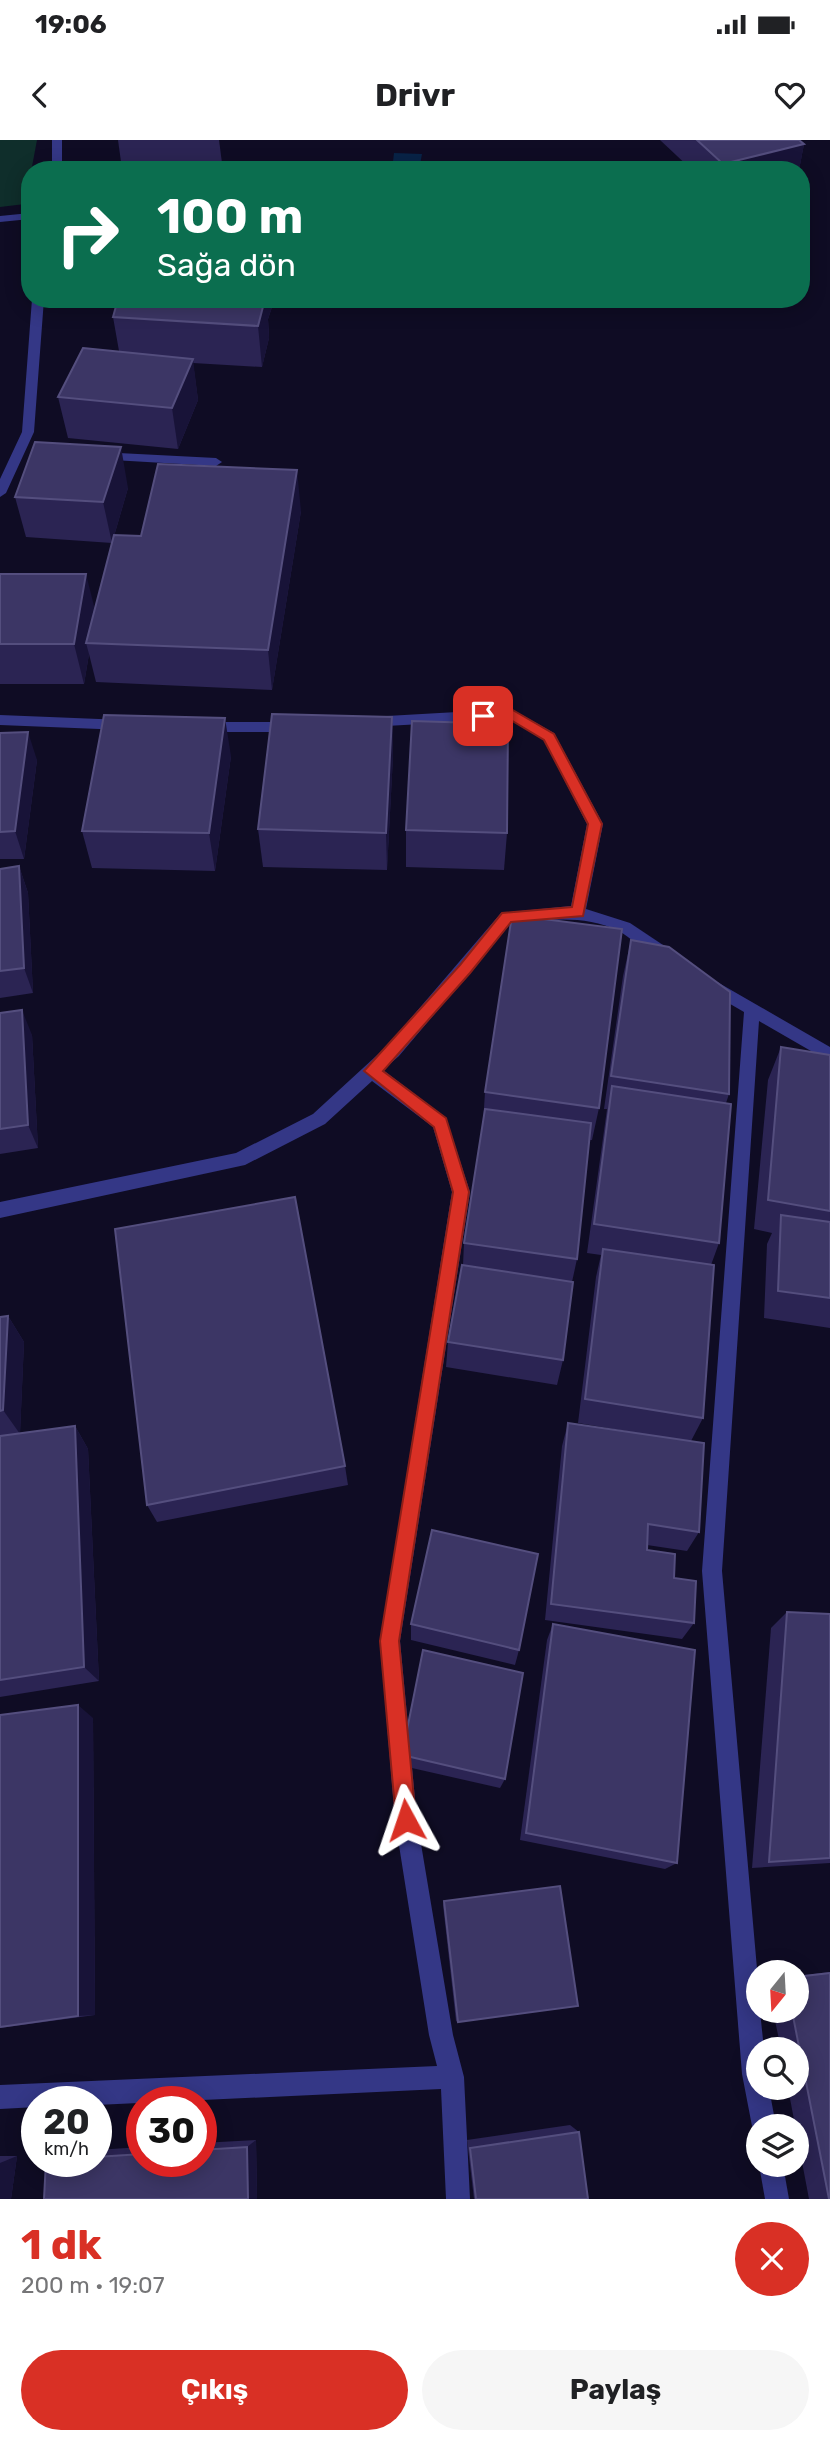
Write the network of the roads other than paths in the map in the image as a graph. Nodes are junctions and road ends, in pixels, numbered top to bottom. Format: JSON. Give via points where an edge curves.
{"nodes":[{"id":1,"x":57,"y":140,"type":"edge"},
{"id":2,"x":57,"y":161,"type":"edge"},
{"id":3,"x":21,"y":217,"type":"edge"},
{"id":4,"x":0,"y":219,"type":"edge"},
{"id":5,"x":37,"y":308,"type":"edge"},
{"id":6,"x":85,"y":455,"type":"edge"},
{"id":7,"x":216,"y":463,"type":"dead end"},
{"id":8,"x":0,"y":493,"type":"edge"},
{"id":9,"x":0,"y":720,"type":"edge"},
{"id":10,"x":358,"y":723,"type":"edge"},
{"id":11,"x":139,"y":726,"type":"edge"},
{"id":12,"x":303,"y":726,"type":"edge"},
{"id":13,"x":193,"y":727,"type":"edge"},
{"id":14,"x":578,"y":912,"type":"junction"},
{"id":15,"x":752,"y":1010,"type":"junction"},
{"id":16,"x":830,"y":1055,"type":"edge"},
{"id":17,"x":372,"y":1071,"type":"junction"},
{"id":18,"x":0,"y":1210,"type":"edge"},
{"id":19,"x":452,"y":2077,"type":"junction"},
{"id":20,"x":0,"y":2097,"type":"edge"},
{"id":21,"x":762,"y":2114,"type":"edge"},
{"id":22,"x":773,"y":2177,"type":"edge"},
{"id":23,"x":457,"y":2199,"type":"edge"},
{"id":24,"x":777,"y":2199,"type":"edge"}],
"edges":[{"from":1,"to":2,"type":"street"},
{"from":3,"to":4,"type":"street"},
{"from":5,"to":8,"type":"street","via":[[25,452]]},
{"from":6,"to":7,"type":"street"},
{"from":9,"to":11,"type":"street"},
{"from":10,"to":14,"type":"street","via":[[511,714],[549,737],[595,824]]},
{"from":12,"to":13,"type":"street"},
{"from":14,"to":15,"type":"street","via":[[624,927]]},
{"from":14,"to":17,"type":"street","via":[[507,917]]},
{"from":15,"to":16,"type":"street"},
{"from":15,"to":21,"type":"street","via":[[712,1571],[754,2074]]},
{"from":17,"to":18,"type":"street","via":[[319,1119],[239,1160]]},
{"from":17,"to":19,"type":"street","via":[[440,1123],[461,1192],[390,1641],[406,1820]]},
{"from":19,"to":20,"type":"street"},
{"from":19,"to":23,"type":"street"},
{"from":22,"to":24,"type":"street"}]}
